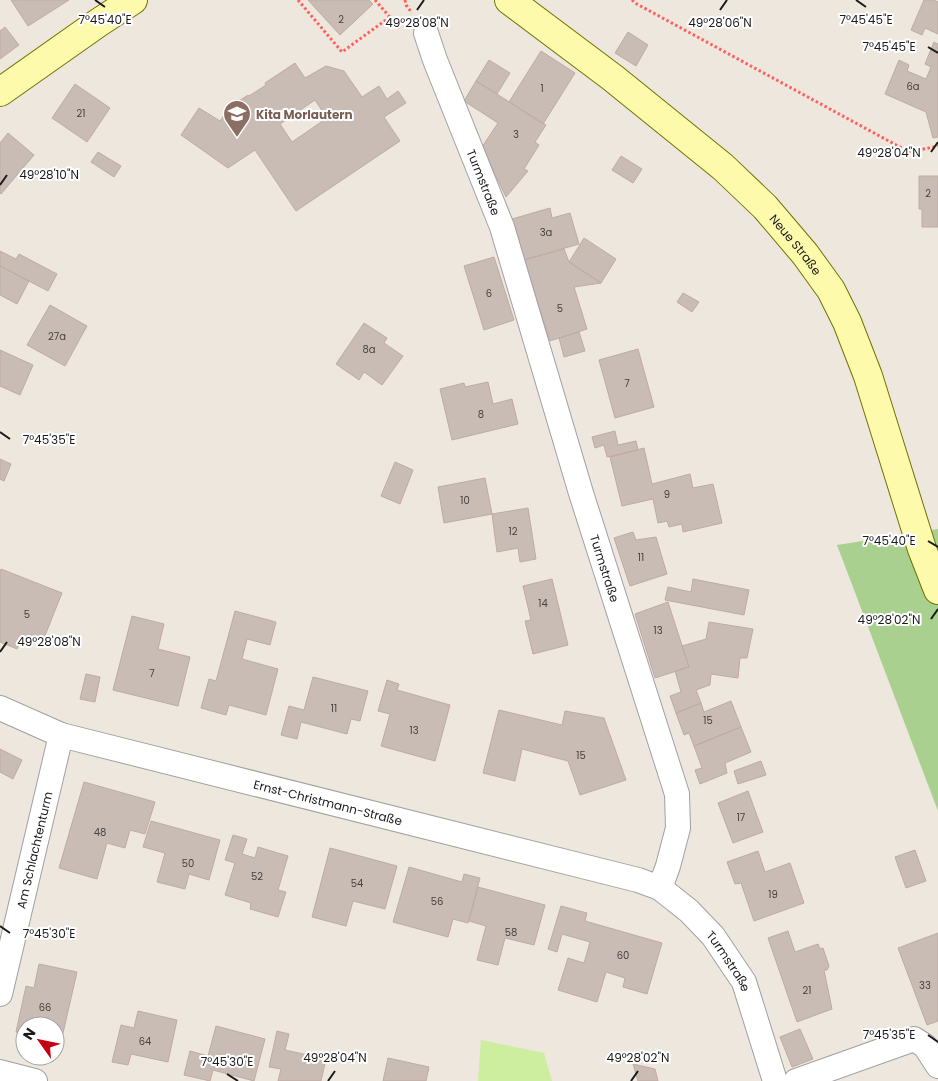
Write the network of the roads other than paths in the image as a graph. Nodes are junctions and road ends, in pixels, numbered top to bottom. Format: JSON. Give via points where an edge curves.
{"nodes":[{"id":1,"x":133,"y":0,"type":"edge"},
{"id":2,"x":509,"y":0,"type":"edge"},
{"id":3,"x":426,"y":33,"type":"road end"},
{"id":4,"x":0,"y":92,"type":"edge"},
{"id":5,"x":938,"y":590,"type":"edge"},
{"id":6,"x":0,"y":708,"type":"edge"},
{"id":7,"x":61,"y":736,"type":"junction"},
{"id":8,"x":660,"y":888,"type":"junction"},
{"id":9,"x":0,"y":994,"type":"edge"},
{"id":10,"x":938,"y":1066,"type":"edge"},
{"id":11,"x":0,"y":1072,"type":"edge"},
{"id":12,"x":35,"y":1081,"type":"edge"},
{"id":13,"x":775,"y":1081,"type":"edge"},
{"id":14,"x":796,"y":1081,"type":"edge"}],
"edges":[{"from":1,"to":4,"type":"main road"},
{"from":2,"to":5,"type":"main road","name":"Neue Straße","via":[[723,167],[765,207],[816,268],[848,322]]},
{"from":3,"to":8,"type":"street","name":"Turmstraße","via":[[502,227],[581,493],[678,794],[678,828]]},
{"from":6,"to":7,"type":"street","name":"Ernst-Christmann-Straße"},
{"from":7,"to":8,"type":"street","name":"Ernst-Christmann-Straße"},
{"from":7,"to":9,"type":"street","name":"Am Schlachtenturm"},
{"from":8,"to":13,"type":"street","name":"Turmstraße","via":[[713,936],[744,982]]},
{"from":10,"to":14,"type":"street","via":[[925,1046],[914,1040]]},
{"from":11,"to":12,"type":"street"}]}
